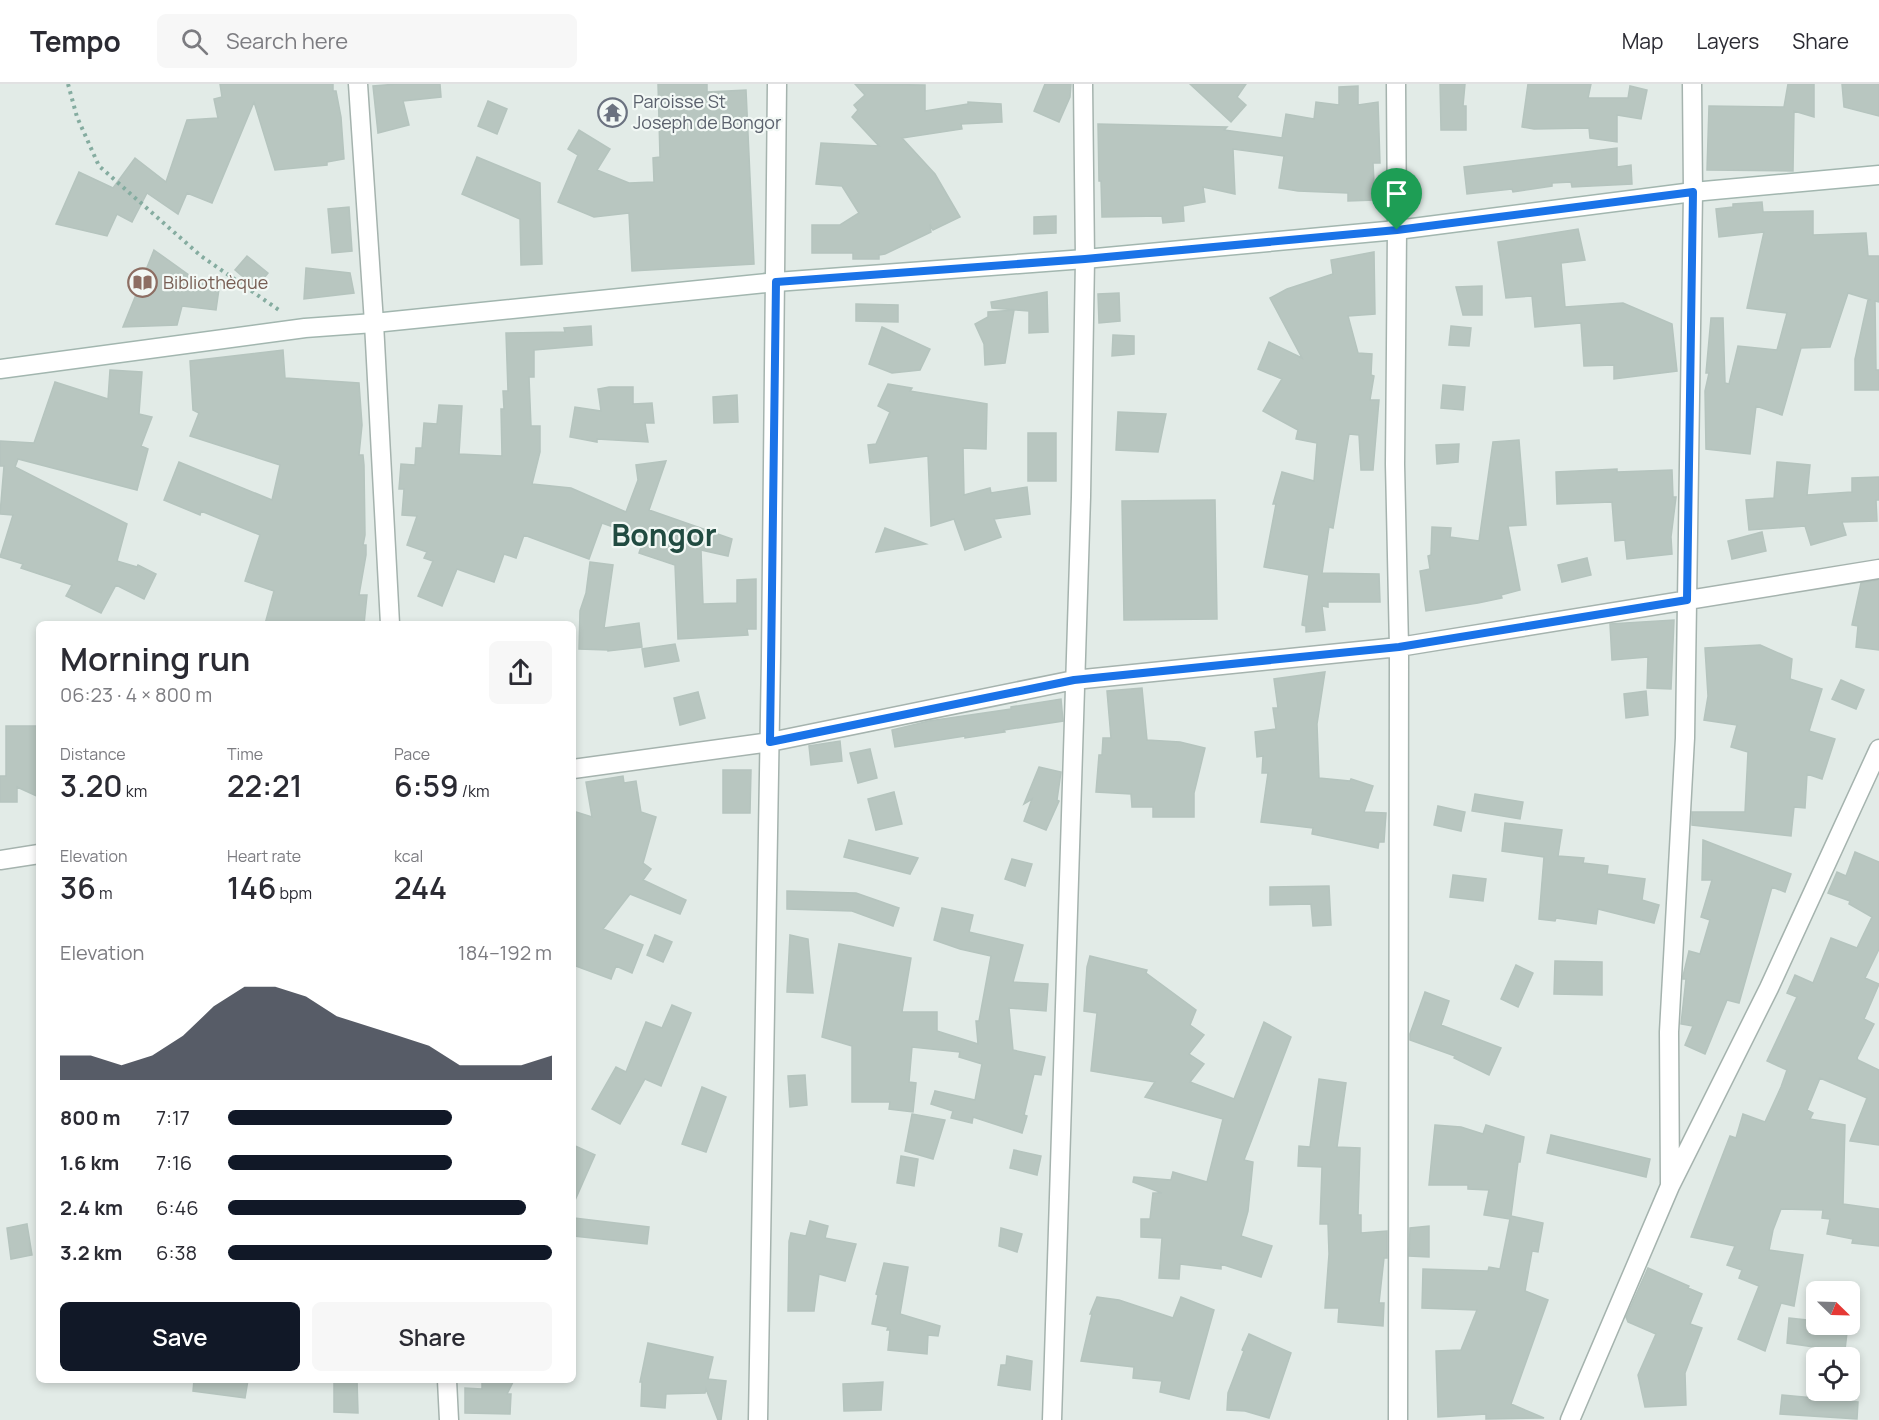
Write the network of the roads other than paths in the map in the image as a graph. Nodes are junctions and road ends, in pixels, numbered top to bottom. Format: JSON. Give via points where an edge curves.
{"nodes":[{"id":1,"x":358,"y":84,"type":"edge"},
{"id":2,"x":777,"y":84,"type":"edge"},
{"id":3,"x":1083,"y":84,"type":"edge"},
{"id":4,"x":1396,"y":84,"type":"edge"},
{"id":5,"x":1692,"y":84,"type":"edge"},
{"id":6,"x":1879,"y":175,"type":"edge"},
{"id":7,"x":1693,"y":192,"type":"junction"},
{"id":8,"x":1397,"y":230,"type":"junction"},
{"id":9,"x":1085,"y":259,"type":"junction"},
{"id":10,"x":776,"y":282,"type":"junction"},
{"id":11,"x":374,"y":323,"type":"junction"},
{"id":12,"x":0,"y":369,"type":"edge"},
{"id":13,"x":1879,"y":569,"type":"edge"},
{"id":14,"x":1687,"y":600,"type":"junction"},
{"id":15,"x":390,"y":621,"type":"edge"},
{"id":16,"x":1399,"y":647,"type":"junction"},
{"id":17,"x":1074,"y":680,"type":"junction"},
{"id":18,"x":770,"y":742,"type":"junction"},
{"id":19,"x":1879,"y":749,"type":"edge"},
{"id":20,"x":576,"y":769,"type":"edge"},
{"id":21,"x":36,"y":854,"type":"edge"},
{"id":22,"x":0,"y":860,"type":"edge"},
{"id":23,"x":1670,"y":1186,"type":"junction"},
{"id":24,"x":447,"y":1383,"type":"edge"},
{"id":25,"x":449,"y":1420,"type":"edge"},
{"id":26,"x":759,"y":1420,"type":"edge"},
{"id":27,"x":1052,"y":1420,"type":"edge"},
{"id":28,"x":1398,"y":1420,"type":"edge"},
{"id":29,"x":1570,"y":1420,"type":"edge"}],
"edges":[{"from":1,"to":11,"type":"street"},
{"from":2,"to":10,"type":"street"},
{"from":3,"to":9,"type":"street"},
{"from":4,"to":8,"type":"street"},
{"from":5,"to":7,"type":"street"},
{"from":6,"to":7,"type":"street"},
{"from":7,"to":8,"type":"street"},
{"from":7,"to":14,"type":"street"},
{"from":8,"to":9,"type":"street"},
{"from":8,"to":16,"type":"street","via":[[1395,464]]},
{"from":9,"to":10,"type":"street"},
{"from":9,"to":17,"type":"street"},
{"from":10,"to":11,"type":"street"},
{"from":10,"to":18,"type":"street"},
{"from":11,"to":12,"type":"street","via":[[305,328]]},
{"from":11,"to":15,"type":"street"},
{"from":13,"to":14,"type":"street"},
{"from":14,"to":16,"type":"street"},
{"from":14,"to":23,"type":"street","via":[[1685,738],[1669,1032]]},
{"from":16,"to":17,"type":"street"},
{"from":16,"to":28,"type":"street"},
{"from":17,"to":18,"type":"street"},
{"from":17,"to":27,"type":"street"},
{"from":18,"to":20,"type":"street"},
{"from":18,"to":26,"type":"street"},
{"from":19,"to":23,"type":"street","via":[[1770,988]]},
{"from":21,"to":22,"type":"street"},
{"from":23,"to":29,"type":"street"},
{"from":24,"to":25,"type":"street"}]}
